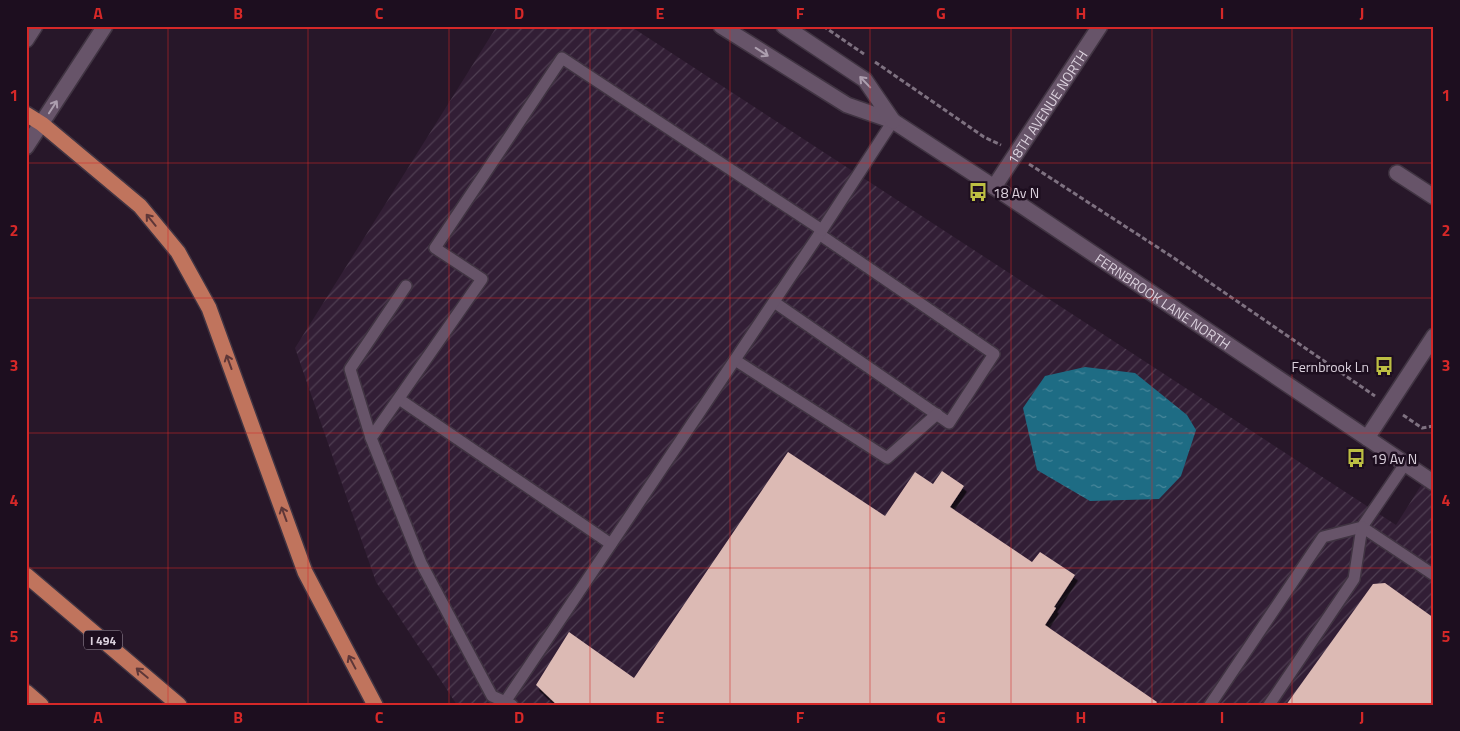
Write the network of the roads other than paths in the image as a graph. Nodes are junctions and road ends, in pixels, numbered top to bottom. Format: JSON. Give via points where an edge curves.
{"nodes":[{"id":1,"x":35,"y":26,"type":"edge"},
{"id":2,"x":105,"y":26,"type":"edge"},
{"id":3,"x":721,"y":26,"type":"edge"},
{"id":4,"x":784,"y":26,"type":"edge"},
{"id":5,"x":1100,"y":26,"type":"edge"},
{"id":6,"x":26,"y":40,"type":"edge"},
{"id":7,"x":26,"y":114,"type":"edge"},
{"id":8,"x":893,"y":121,"type":"junction"},
{"id":9,"x":42,"y":124,"type":"junction"},
{"id":10,"x":26,"y":147,"type":"edge"},
{"id":11,"x":1397,"y":173,"type":"dead end"},
{"id":12,"x":994,"y":187,"type":"junction"},
{"id":13,"x":1434,"y":197,"type":"edge"},
{"id":14,"x":821,"y":232,"type":"junction"},
{"id":15,"x":406,"y":286,"type":"dead end"},
{"id":16,"x":774,"y":302,"type":"junction"},
{"id":17,"x":1434,"y":336,"type":"edge"},
{"id":18,"x":735,"y":360,"type":"junction"},
{"id":19,"x":399,"y":399,"type":"junction"},
{"id":20,"x":938,"y":414,"type":"junction"},
{"id":21,"x":371,"y":438,"type":"junction"},
{"id":22,"x":1366,"y":438,"type":"junction"},
{"id":23,"x":1405,"y":464,"type":"junction"},
{"id":24,"x":1434,"y":484,"type":"edge"},
{"id":25,"x":1362,"y":527,"type":"junction"},
{"id":26,"x":611,"y":544,"type":"junction"},
{"id":27,"x":1434,"y":575,"type":"edge"},
{"id":28,"x":26,"y":576,"type":"edge"},
{"id":29,"x":26,"y":692,"type":"edge"},
{"id":30,"x":508,"y":703,"type":"edge"},
{"id":31,"x":41,"y":705,"type":"edge"},
{"id":32,"x":179,"y":705,"type":"edge"},
{"id":33,"x":375,"y":705,"type":"edge"},
{"id":34,"x":1210,"y":705,"type":"edge"},
{"id":35,"x":1269,"y":705,"type":"edge"}],
"edges":[{"from":1,"to":6,"type":"street"},
{"from":9,"to":2,"type":"street","one_way":true},
{"from":3,"to":8,"type":"street","name":"FERNBROOK LANE NORTH","one_way":true,"via":[[847,105]]},
{"from":8,"to":4,"type":"street","name":"FERNBROOK LANE NORTH","one_way":true,"via":[[865,80]]},
{"from":5,"to":12,"type":"street","name":"18TH AVENUE NORTH"},
{"from":7,"to":9,"type":"highway"},
{"from":8,"to":12,"type":"street","name":"FERNBROOK LANE NORTH"},
{"from":8,"to":14,"type":"lane"},
{"from":9,"to":10,"type":"street"},
{"from":33,"to":9,"type":"highway","one_way":true,"via":[[305,572],[209,308],[178,252],[140,206]]},
{"from":11,"to":13,"type":"street"},
{"from":12,"to":22,"type":"street","name":"FERNBROOK LANE NORTH"},
{"from":14,"to":16,"type":"lane"},
{"from":14,"to":19,"type":"lane","via":[[562,58],[435,248],[482,279]]},
{"from":14,"to":20,"type":"lane","via":[[994,354],[950,422]]},
{"from":15,"to":21,"type":"lane","via":[[350,369]]},
{"from":16,"to":18,"type":"lane"},
{"from":16,"to":20,"type":"lane"},
{"from":17,"to":22,"type":"street"},
{"from":18,"to":20,"type":"lane","via":[[887,458]]},
{"from":18,"to":26,"type":"lane"},
{"from":19,"to":21,"type":"lane"},
{"from":19,"to":26,"type":"lane"},
{"from":21,"to":30,"type":"lane","via":[[421,563],[492,696]]},
{"from":22,"to":23,"type":"street","name":"FERNBROOK LANE NORTH"},
{"from":23,"to":24,"type":"street","name":"FERNBROOK LANE NORTH"},
{"from":23,"to":25,"type":"lane"},
{"from":25,"to":27,"type":"lane"},
{"from":25,"to":34,"type":"lane","via":[[1323,537]]},
{"from":25,"to":35,"type":"lane","via":[[1354,579]]},
{"from":26,"to":30,"type":"lane"},
{"from":32,"to":28,"type":"highway","number":"I 494","one_way":true},
{"from":29,"to":31,"type":"highway"}]}
